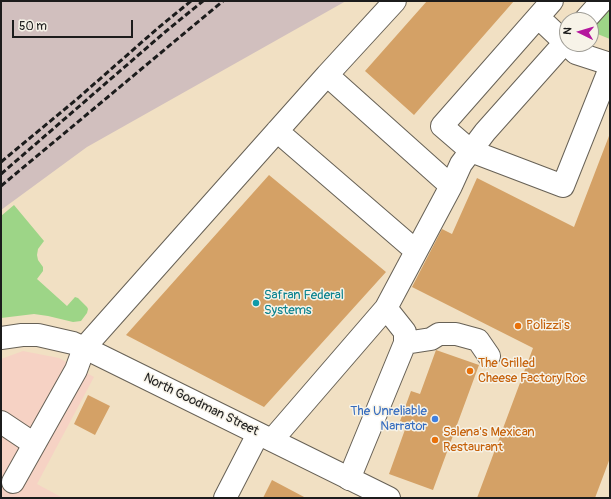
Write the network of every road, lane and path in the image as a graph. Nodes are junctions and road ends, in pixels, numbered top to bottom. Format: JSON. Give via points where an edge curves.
{"nodes":[{"id":1,"x":395,"y":1,"type":"edge"},
{"id":2,"x":602,"y":1,"type":"edge"},
{"id":3,"x":545,"y":9,"type":"edge"},
{"id":4,"x":592,"y":12,"type":"edge"},
{"id":5,"x":559,"y":31,"type":"edge"},
{"id":6,"x":559,"y":50,"type":"edge"},
{"id":7,"x":575,"y":52,"type":"edge"},
{"id":8,"x":610,"y":64,"type":"edge"},
{"id":9,"x":610,"y":68,"type":"edge"},
{"id":10,"x":327,"y":75,"type":"junction"},
{"id":11,"x":277,"y":131,"type":"junction"},
{"id":12,"x":471,"y":151,"type":"junction"},
{"id":13,"x":451,"y":186,"type":"junction"},
{"id":14,"x":416,"y":251,"type":"junction"},
{"id":15,"x":386,"y":308,"type":"junction"},
{"id":16,"x":4,"y":337,"type":"edge"},
{"id":17,"x":405,"y":343,"type":"junction"},
{"id":18,"x":84,"y":348,"type":"junction"},
{"id":19,"x":489,"y":356,"type":"dead end"},
{"id":20,"x":1,"y":422,"type":"edge"},
{"id":21,"x":265,"y":437,"type":"junction"},
{"id":22,"x":34,"y":444,"type":"junction"},
{"id":23,"x":349,"y":479,"type":"junction"},
{"id":24,"x":13,"y":482,"type":"edge"},
{"id":25,"x":225,"y":498,"type":"edge"},
{"id":26,"x":389,"y":498,"type":"edge"}],
"edges":[{"from":1,"to":10,"type":"street"},
{"from":2,"to":4,"type":"street"},
{"from":3,"to":5,"type":"street"},
{"from":3,"to":12,"type":"street","via":[[442,126]]},
{"from":6,"to":12,"type":"street"},
{"from":7,"to":8,"type":"street"},
{"from":9,"to":12,"type":"street","via":[[563,186]]},
{"from":10,"to":11,"type":"street"},
{"from":10,"to":13,"type":"street"},
{"from":11,"to":14,"type":"street"},
{"from":11,"to":18,"type":"street"},
{"from":12,"to":13,"type":"street","via":[[461,164]]},
{"from":13,"to":14,"type":"street"},
{"from":14,"to":15,"type":"street"},
{"from":15,"to":17,"type":"street","via":[[405,332]]},
{"from":15,"to":21,"type":"street"},
{"from":16,"to":18,"type":"street","name":"North Goodman Street","via":[[38,335]]},
{"from":17,"to":19,"type":"street","via":[[431,339],[439,334],[456,334],[478,340]]},
{"from":17,"to":23,"type":"street"},
{"from":18,"to":21,"type":"street","name":"North Goodman Street"},
{"from":18,"to":22,"type":"street","via":[[76,370]]},
{"from":20,"to":22,"type":"street"},
{"from":21,"to":23,"type":"street","name":"North Goodman Street"},
{"from":21,"to":25,"type":"street"},
{"from":22,"to":24,"type":"street"},
{"from":23,"to":26,"type":"street","name":"North Goodman Street"}]}
